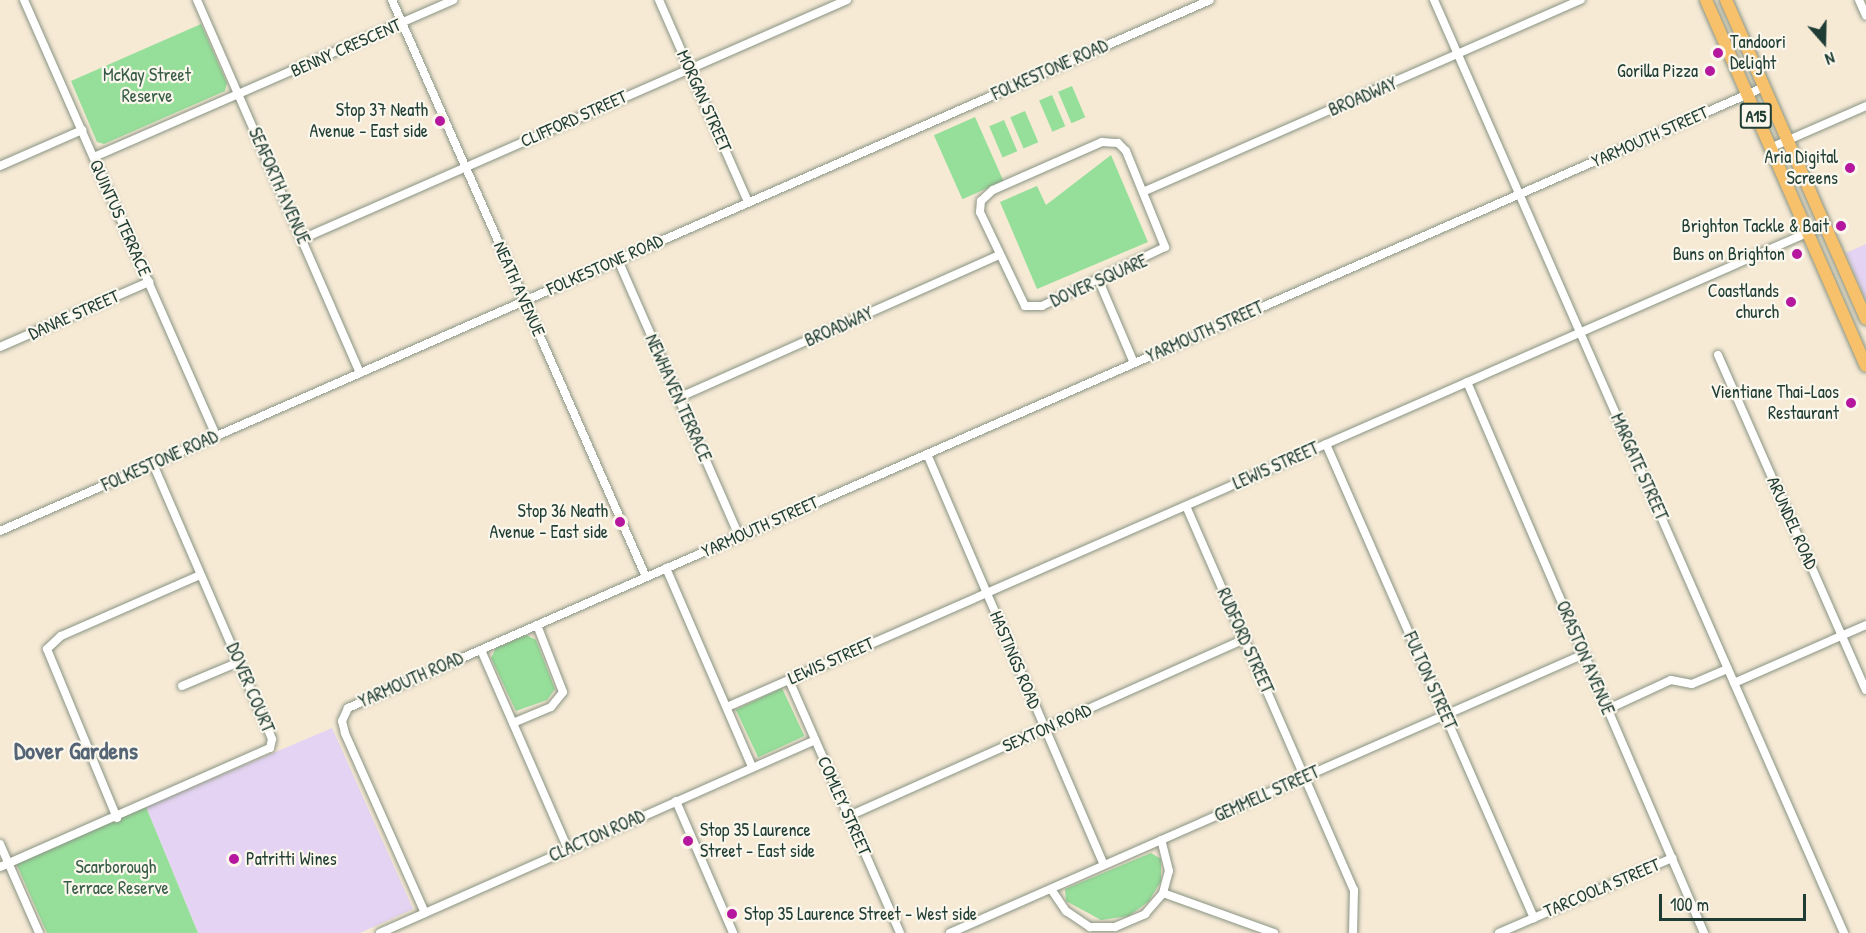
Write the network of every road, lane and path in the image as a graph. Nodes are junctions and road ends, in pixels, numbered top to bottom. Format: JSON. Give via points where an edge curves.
{"nodes":[{"id":1,"x":24,"y":0,"type":"edge"},
{"id":2,"x":197,"y":0,"type":"edge"},
{"id":3,"x":392,"y":0,"type":"edge"},
{"id":4,"x":453,"y":0,"type":"edge"},
{"id":5,"x":658,"y":0,"type":"edge"},
{"id":6,"x":847,"y":0,"type":"edge"},
{"id":7,"x":1209,"y":0,"type":"edge"},
{"id":8,"x":1434,"y":0,"type":"edge"},
{"id":9,"x":1581,"y":0,"type":"edge"},
{"id":10,"x":1706,"y":0,"type":"edge"},
{"id":11,"x":1726,"y":0,"type":"edge"},
{"id":12,"x":1859,"y":0,"type":"edge"},
{"id":13,"x":831,"y":3,"type":"edge"},
{"id":14,"x":1866,"y":16,"type":"edge"},
{"id":15,"x":402,"y":23,"type":"junction"},
{"id":16,"x":1459,"y":55,"type":"junction"},
{"id":17,"x":690,"y":69,"type":"junction"},
{"id":18,"x":1764,"y":87,"type":"junction"},
{"id":19,"x":1747,"y":94,"type":"junction"},
{"id":20,"x":239,"y":95,"type":"junction"},
{"id":21,"x":1866,"y":106,"type":"edge"},
{"id":22,"x":82,"y":130,"type":"junction"},
{"id":23,"x":1788,"y":140,"type":"junction"},
{"id":24,"x":1770,"y":148,"type":"junction"},
{"id":25,"x":94,"y":157,"type":"junction"},
{"id":26,"x":0,"y":166,"type":"edge"},
{"id":27,"x":465,"y":166,"type":"junction"},
{"id":28,"x":1145,"y":191,"type":"junction"},
{"id":29,"x":1520,"y":194,"type":"junction"},
{"id":30,"x":748,"y":202,"type":"junction"},
{"id":31,"x":1825,"y":225,"type":"junction"},
{"id":32,"x":1807,"y":233,"type":"junction"},
{"id":33,"x":302,"y":239,"type":"junction"},
{"id":34,"x":999,"y":255,"type":"junction"},
{"id":35,"x":618,"y":260,"type":"junction"},
{"id":36,"x":1099,"y":281,"type":"junction"},
{"id":37,"x":149,"y":282,"type":"junction"},
{"id":38,"x":524,"y":301,"type":"junction"},
{"id":39,"x":1866,"y":319,"type":"edge"},
{"id":40,"x":1580,"y":332,"type":"junction"},
{"id":41,"x":1861,"y":339,"type":"edge"},
{"id":42,"x":0,"y":347,"type":"edge"},
{"id":43,"x":1718,"y":356,"type":"dead end"},
{"id":44,"x":1134,"y":363,"type":"junction"},
{"id":45,"x":1866,"y":366,"type":"edge"},
{"id":46,"x":360,"y":373,"type":"junction"},
{"id":47,"x":1467,"y":382,"type":"junction"},
{"id":48,"x":678,"y":398,"type":"junction"},
{"id":49,"x":216,"y":436,"type":"junction"},
{"id":50,"x":1326,"y":444,"type":"junction"},
{"id":51,"x":927,"y":454,"type":"junction"},
{"id":52,"x":153,"y":464,"type":"junction"},
{"id":53,"x":1186,"y":506,"type":"junction"},
{"id":54,"x":0,"y":531,"type":"edge"},
{"id":55,"x":739,"y":536,"type":"junction"},
{"id":56,"x":666,"y":568,"type":"junction"},
{"id":57,"x":200,"y":575,"type":"junction"},
{"id":58,"x":646,"y":577,"type":"junction"},
{"id":59,"x":987,"y":593,"type":"junction"},
{"id":60,"x":537,"y":625,"type":"junction"},
{"id":61,"x":1866,"y":625,"type":"edge"},
{"id":62,"x":1842,"y":635,"type":"junction"},
{"id":63,"x":1245,"y":639,"type":"junction"},
{"id":64,"x":481,"y":650,"type":"junction"},
{"id":65,"x":1584,"y":654,"type":"junction"},
{"id":66,"x":239,"y":662,"type":"junction"},
{"id":67,"x":1728,"y":669,"type":"junction"},
{"id":68,"x":789,"y":680,"type":"junction"},
{"id":69,"x":1734,"y":683,"type":"junction"},
{"id":70,"x":182,"y":686,"type":"dead end"},
{"id":71,"x":1866,"y":690,"type":"edge"},
{"id":72,"x":727,"y":707,"type":"junction"},
{"id":73,"x":1608,"y":709,"type":"junction"},
{"id":74,"x":1445,"y":716,"type":"junction"},
{"id":75,"x":513,"y":723,"type":"junction"},
{"id":76,"x":1045,"y":728,"type":"junction"},
{"id":77,"x":815,"y":740,"type":"junction"},
{"id":78,"x":752,"y":767,"type":"junction"},
{"id":79,"x":1305,"y":777,"type":"junction"},
{"id":80,"x":676,"y":801,"type":"junction"},
{"id":81,"x":849,"y":816,"type":"junction"},
{"id":82,"x":117,"y":818,"type":"junction"},
{"id":83,"x":1161,"y":840,"type":"junction"},
{"id":84,"x":0,"y":844,"type":"edge"},
{"id":85,"x":568,"y":849,"type":"junction"},
{"id":86,"x":1672,"y":858,"type":"junction"},
{"id":87,"x":4,"y":865,"type":"edge"},
{"id":88,"x":1104,"y":866,"type":"junction"},
{"id":89,"x":1051,"y":889,"type":"junction"},
{"id":90,"x":1163,"y":893,"type":"junction"},
{"id":91,"x":425,"y":913,"type":"junction"},
{"id":92,"x":1534,"y":918,"type":"junction"},
{"id":93,"x":400,"y":929,"type":"edge"},
{"id":94,"x":1088,"y":930,"type":"edge"},
{"id":95,"x":39,"y":933,"type":"edge"},
{"id":96,"x":380,"y":933,"type":"edge"},
{"id":97,"x":733,"y":933,"type":"edge"},
{"id":98,"x":900,"y":933,"type":"edge"},
{"id":99,"x":950,"y":933,"type":"edge"},
{"id":100,"x":1274,"y":933,"type":"edge"},
{"id":101,"x":1353,"y":933,"type":"edge"},
{"id":102,"x":1499,"y":933,"type":"edge"},
{"id":103,"x":1704,"y":933,"type":"edge"},
{"id":104,"x":1844,"y":933,"type":"edge"}],
"edges":[{"from":1,"to":22,"type":"street","name":"QUINTUS TERRACE"},
{"from":2,"to":20,"type":"street","name":"SEAFORTH AVENUE"},
{"from":3,"to":15,"type":"street","name":"NEATH AVENUE"},
{"from":4,"to":15,"type":"street","name":"BENNY CRESCENT"},
{"from":5,"to":17,"type":"street","name":"MORGAN STREET"},
{"from":6,"to":13,"type":"street","name":"CLIFFORD STREET"},
{"from":7,"to":30,"type":"street","name":"FOLKESTONE ROAD"},
{"from":8,"to":16,"type":"street","name":"MARGATE STREET"},
{"from":9,"to":16,"type":"street","name":"BROADWAY"},
{"from":10,"to":19,"type":"main road","number":"A15"},
{"from":11,"to":18,"type":"main road","number":"A15"},
{"from":12,"to":14,"type":"street"},
{"from":13,"to":17,"type":"street","name":"CLIFFORD STREET"},
{"from":15,"to":20,"type":"street","name":"BENNY CRESCENT"},
{"from":15,"to":27,"type":"street","name":"NEATH AVENUE"},
{"from":16,"to":28,"type":"street","name":"BROADWAY"},
{"from":16,"to":29,"type":"street","name":"MARGATE STREET"},
{"from":17,"to":27,"type":"street","name":"CLIFFORD STREET"},
{"from":17,"to":30,"type":"street","name":"MORGAN STREET"},
{"from":18,"to":19,"type":"street","name":"YARMOUTH STREET"},
{"from":18,"to":23,"type":"main road","number":"A15"},
{"from":19,"to":24,"type":"main road","number":"A15"},
{"from":19,"to":29,"type":"street","name":"YARMOUTH STREET"},
{"from":20,"to":25,"type":"street","name":"BENNY CRESCENT"},
{"from":20,"to":33,"type":"street","name":"SEAFORTH AVENUE"},
{"from":21,"to":23,"type":"street"},
{"from":22,"to":25,"type":"street","name":"QUINTUS TERRACE"},
{"from":22,"to":26,"type":"street"},
{"from":23,"to":24,"type":"street"},
{"from":23,"to":31,"type":"main road","number":"A15"},
{"from":24,"to":32,"type":"main road","number":"A15"},
{"from":25,"to":37,"type":"street","name":"QUINTUS TERRACE"},
{"from":27,"to":33,"type":"street","name":"CLIFFORD STREET"},
{"from":27,"to":38,"type":"street","name":"NEATH AVENUE"},
{"from":28,"to":34,"type":"street","name":"DOVER SQUARE","via":[[1118,143],[1102,142],[1074,154],[993,190],[981,201],[980,212]]},
{"from":28,"to":36,"type":"street","name":"DOVER SQUARE","via":[[1165,247]]},
{"from":29,"to":40,"type":"street","name":"MARGATE STREET"},
{"from":29,"to":44,"type":"street","name":"YARMOUTH STREET"},
{"from":30,"to":35,"type":"street","name":"FOLKESTONE ROAD"},
{"from":31,"to":32,"type":"street","name":"LEWIS STREET"},
{"from":31,"to":39,"type":"main road","number":"A15"},
{"from":32,"to":40,"type":"street","name":"LEWIS STREET"},
{"from":32,"to":41,"type":"main road","number":"A15"},
{"from":33,"to":46,"type":"street","name":"SEAFORTH AVENUE"},
{"from":34,"to":36,"type":"street","name":"DOVER SQUARE","via":[[1020,302],[1031,307]]},
{"from":34,"to":48,"type":"street","name":"BROADWAY"},
{"from":35,"to":38,"type":"street","name":"FOLKESTONE ROAD"},
{"from":35,"to":48,"type":"street","name":"NEWHAVEN TERRACE"},
{"from":36,"to":44,"type":"street"},
{"from":37,"to":42,"type":"street","name":"DANAE STREET"},
{"from":37,"to":49,"type":"street","name":"QUINTUS TERRACE"},
{"from":38,"to":46,"type":"street","name":"FOLKESTONE ROAD"},
{"from":38,"to":58,"type":"street","name":"NEATH AVENUE"},
{"from":40,"to":47,"type":"street","name":"LEWIS STREET"},
{"from":40,"to":67,"type":"street","name":"MARGATE STREET"},
{"from":41,"to":45,"type":"main road","number":"A15"},
{"from":43,"to":62,"type":"street","name":"ARUNDEL ROAD"},
{"from":44,"to":51,"type":"street","name":"YARMOUTH STREET"},
{"from":46,"to":49,"type":"street","name":"FOLKESTONE ROAD"},
{"from":47,"to":50,"type":"street","name":"LEWIS STREET"},
{"from":47,"to":65,"type":"street","name":"ORASTON AVENUE"},
{"from":48,"to":55,"type":"street","name":"NEWHAVEN TERRACE"},
{"from":49,"to":52,"type":"street","name":"FOLKESTONE ROAD"},
{"from":50,"to":53,"type":"street","name":"LEWIS STREET"},
{"from":50,"to":74,"type":"street","name":"FULTON STREET"},
{"from":51,"to":55,"type":"street","name":"YARMOUTH STREET"},
{"from":51,"to":59,"type":"street","name":"HASTINGS ROAD"},
{"from":52,"to":54,"type":"street","name":"FOLKESTONE ROAD"},
{"from":52,"to":57,"type":"street","name":"DOVER COURT"},
{"from":53,"to":59,"type":"street","name":"LEWIS STREET"},
{"from":53,"to":63,"type":"street","name":"RUDFORD STREET"},
{"from":55,"to":56,"type":"street","name":"YARMOUTH STREET"},
{"from":56,"to":58,"type":"street","name":"YARMOUTH STREET"},
{"from":56,"to":72,"type":"street"},
{"from":57,"to":66,"type":"street","name":"DOVER COURT"},
{"from":57,"to":82,"type":"street","via":[[61,636],[47,649]]},
{"from":58,"to":60,"type":"street","name":"YARMOUTH ROAD"},
{"from":59,"to":68,"type":"street","name":"LEWIS STREET"},
{"from":59,"to":76,"type":"street","name":"HASTINGS ROAD"},
{"from":60,"to":64,"type":"street","name":"YARMOUTH ROAD"},
{"from":60,"to":75,"type":"street","via":[[563,692],[551,707]]},
{"from":61,"to":62,"type":"street"},
{"from":62,"to":69,"type":"street"},
{"from":62,"to":71,"type":"street","name":"ARUNDEL ROAD"},
{"from":63,"to":76,"type":"street","name":"SEXTON ROAD"},
{"from":63,"to":79,"type":"street","name":"RUDFORD STREET"},
{"from":64,"to":75,"type":"street"},
{"from":64,"to":91,"type":"street","name":"YARMOUTH ROAD","via":[[352,705],[343,716]]},
{"from":65,"to":73,"type":"street","name":"ORASTON AVENUE"},
{"from":65,"to":74,"type":"street","name":"GEMMELL STREET"},
{"from":66,"to":70,"type":"street"},
{"from":66,"to":82,"type":"street","name":"DOVER COURT","via":[[272,739],[268,751]]},
{"from":67,"to":69,"type":"street","name":"MARGATE STREET"},
{"from":67,"to":73,"type":"street","via":[[1692,684],[1671,680]]},
{"from":68,"to":72,"type":"street","name":"LEWIS STREET"},
{"from":68,"to":77,"type":"street","name":"COMLEY STREET"},
{"from":69,"to":104,"type":"street","name":"MARGATE STREET"},
{"from":72,"to":78,"type":"street"},
{"from":73,"to":86,"type":"street","name":"ORASTON AVENUE"},
{"from":74,"to":79,"type":"street","name":"GEMMELL STREET"},
{"from":74,"to":92,"type":"street","name":"FULTON STREET"},
{"from":75,"to":85,"type":"street"},
{"from":76,"to":81,"type":"street","name":"SEXTON ROAD"},
{"from":76,"to":88,"type":"street","name":"HASTINGS ROAD"},
{"from":77,"to":78,"type":"street","name":"CLACTON ROAD"},
{"from":77,"to":81,"type":"street","name":"COMLEY STREET"},
{"from":78,"to":80,"type":"street","name":"CLACTON ROAD"},
{"from":79,"to":83,"type":"street","name":"GEMMELL STREET"},
{"from":79,"to":101,"type":"street","name":"RUDFORD STREET","via":[[1354,890]]},
{"from":80,"to":85,"type":"street","name":"CLACTON ROAD"},
{"from":80,"to":97,"type":"street"},
{"from":81,"to":98,"type":"street","name":"COMLEY STREET"},
{"from":82,"to":87,"type":"street","name":"DOVER COURT"},
{"from":83,"to":88,"type":"street","name":"GEMMELL STREET"},
{"from":83,"to":90,"type":"street","via":[[1169,871]]},
{"from":84,"to":87,"type":"street"},
{"from":85,"to":91,"type":"street","name":"CLACTON ROAD"},
{"from":86,"to":92,"type":"street","name":"TARCOOLA STREET"},
{"from":86,"to":103,"type":"street","name":"ORASTON AVENUE"},
{"from":87,"to":95,"type":"street"},
{"from":88,"to":89,"type":"street","name":"GEMMELL STREET"},
{"from":89,"to":94,"type":"street","via":[[1066,911]]},
{"from":89,"to":99,"type":"street","name":"GEMMELL STREET"},
{"from":90,"to":94,"type":"street","via":[[1145,914],[1115,927]]},
{"from":90,"to":100,"type":"street"},
{"from":91,"to":93,"type":"street","name":"CLACTON ROAD"},
{"from":92,"to":102,"type":"street","name":"TARCOOLA STREET"},
{"from":93,"to":96,"type":"street","name":"CLACTON ROAD"}]}
